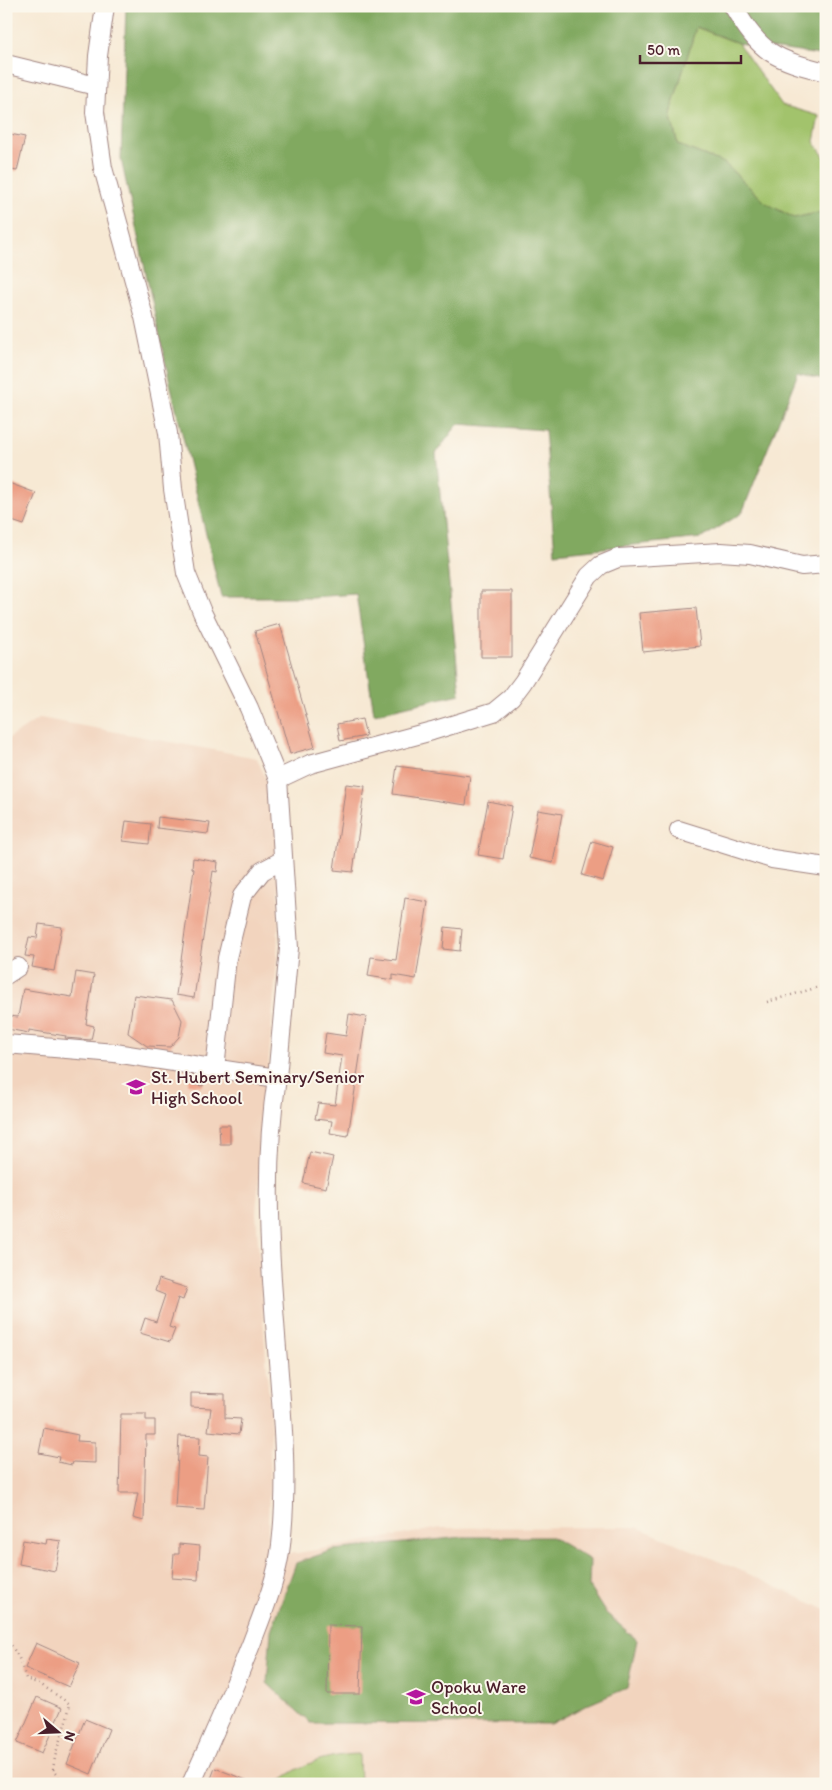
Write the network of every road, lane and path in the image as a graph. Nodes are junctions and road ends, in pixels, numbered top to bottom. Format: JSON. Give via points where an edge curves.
{"nodes":[{"id":1,"x":105,"y":6,"type":"edge"},
{"id":2,"x":733,"y":6,"type":"edge"},
{"id":3,"x":6,"y":64,"type":"edge"},
{"id":4,"x":826,"y":72,"type":"edge"},
{"id":5,"x":96,"y":86,"type":"junction"},
{"id":6,"x":826,"y":564,"type":"edge"},
{"id":7,"x":278,"y":779,"type":"junction"},
{"id":8,"x":679,"y":830,"type":"dead end"},
{"id":9,"x":283,"y":860,"type":"junction"},
{"id":10,"x":826,"y":867,"type":"edge"},
{"id":11,"x":826,"y":985,"type":"edge"},
{"id":12,"x":768,"y":1002,"type":"dead end"},
{"id":13,"x":6,"y":1044,"type":"edge"},
{"id":14,"x":215,"y":1069,"type":"junction"},
{"id":15,"x":276,"y":1078,"type":"junction"},
{"id":16,"x":6,"y":1637,"type":"edge"},
{"id":17,"x":65,"y":1784,"type":"edge"},
{"id":18,"x":191,"y":1784,"type":"edge"}],
"edges":[{"from":1,"to":5,"type":"street"},
{"from":2,"to":4,"type":"street","via":[[763,48],[779,58]]},
{"from":3,"to":5,"type":"street"},
{"from":5,"to":7,"type":"street","via":[[95,112],[103,168],[144,317],[168,433],[186,573]]},
{"from":6,"to":7,"type":"street","via":[[802,566],[750,554],[721,552],[618,558],[601,564],[590,576],[523,682],[494,712],[310,764]]},
{"from":7,"to":9,"type":"street"},
{"from":8,"to":10,"type":"street","via":[[772,858]]},
{"from":9,"to":14,"type":"street","via":[[262,870],[242,896],[227,958]]},
{"from":9,"to":15,"type":"street","via":[[289,948]]},
{"from":11,"to":12,"type":"path"},
{"from":13,"to":14,"type":"street","via":[[115,1053]]},
{"from":14,"to":15,"type":"street"},
{"from":15,"to":18,"type":"street","via":[[271,1114],[270,1231],[284,1431],[281,1546],[274,1583],[226,1707]]},
{"from":16,"to":17,"type":"path","via":[[19,1658],[26,1680],[40,1684],[70,1704],[53,1771]]}]}
